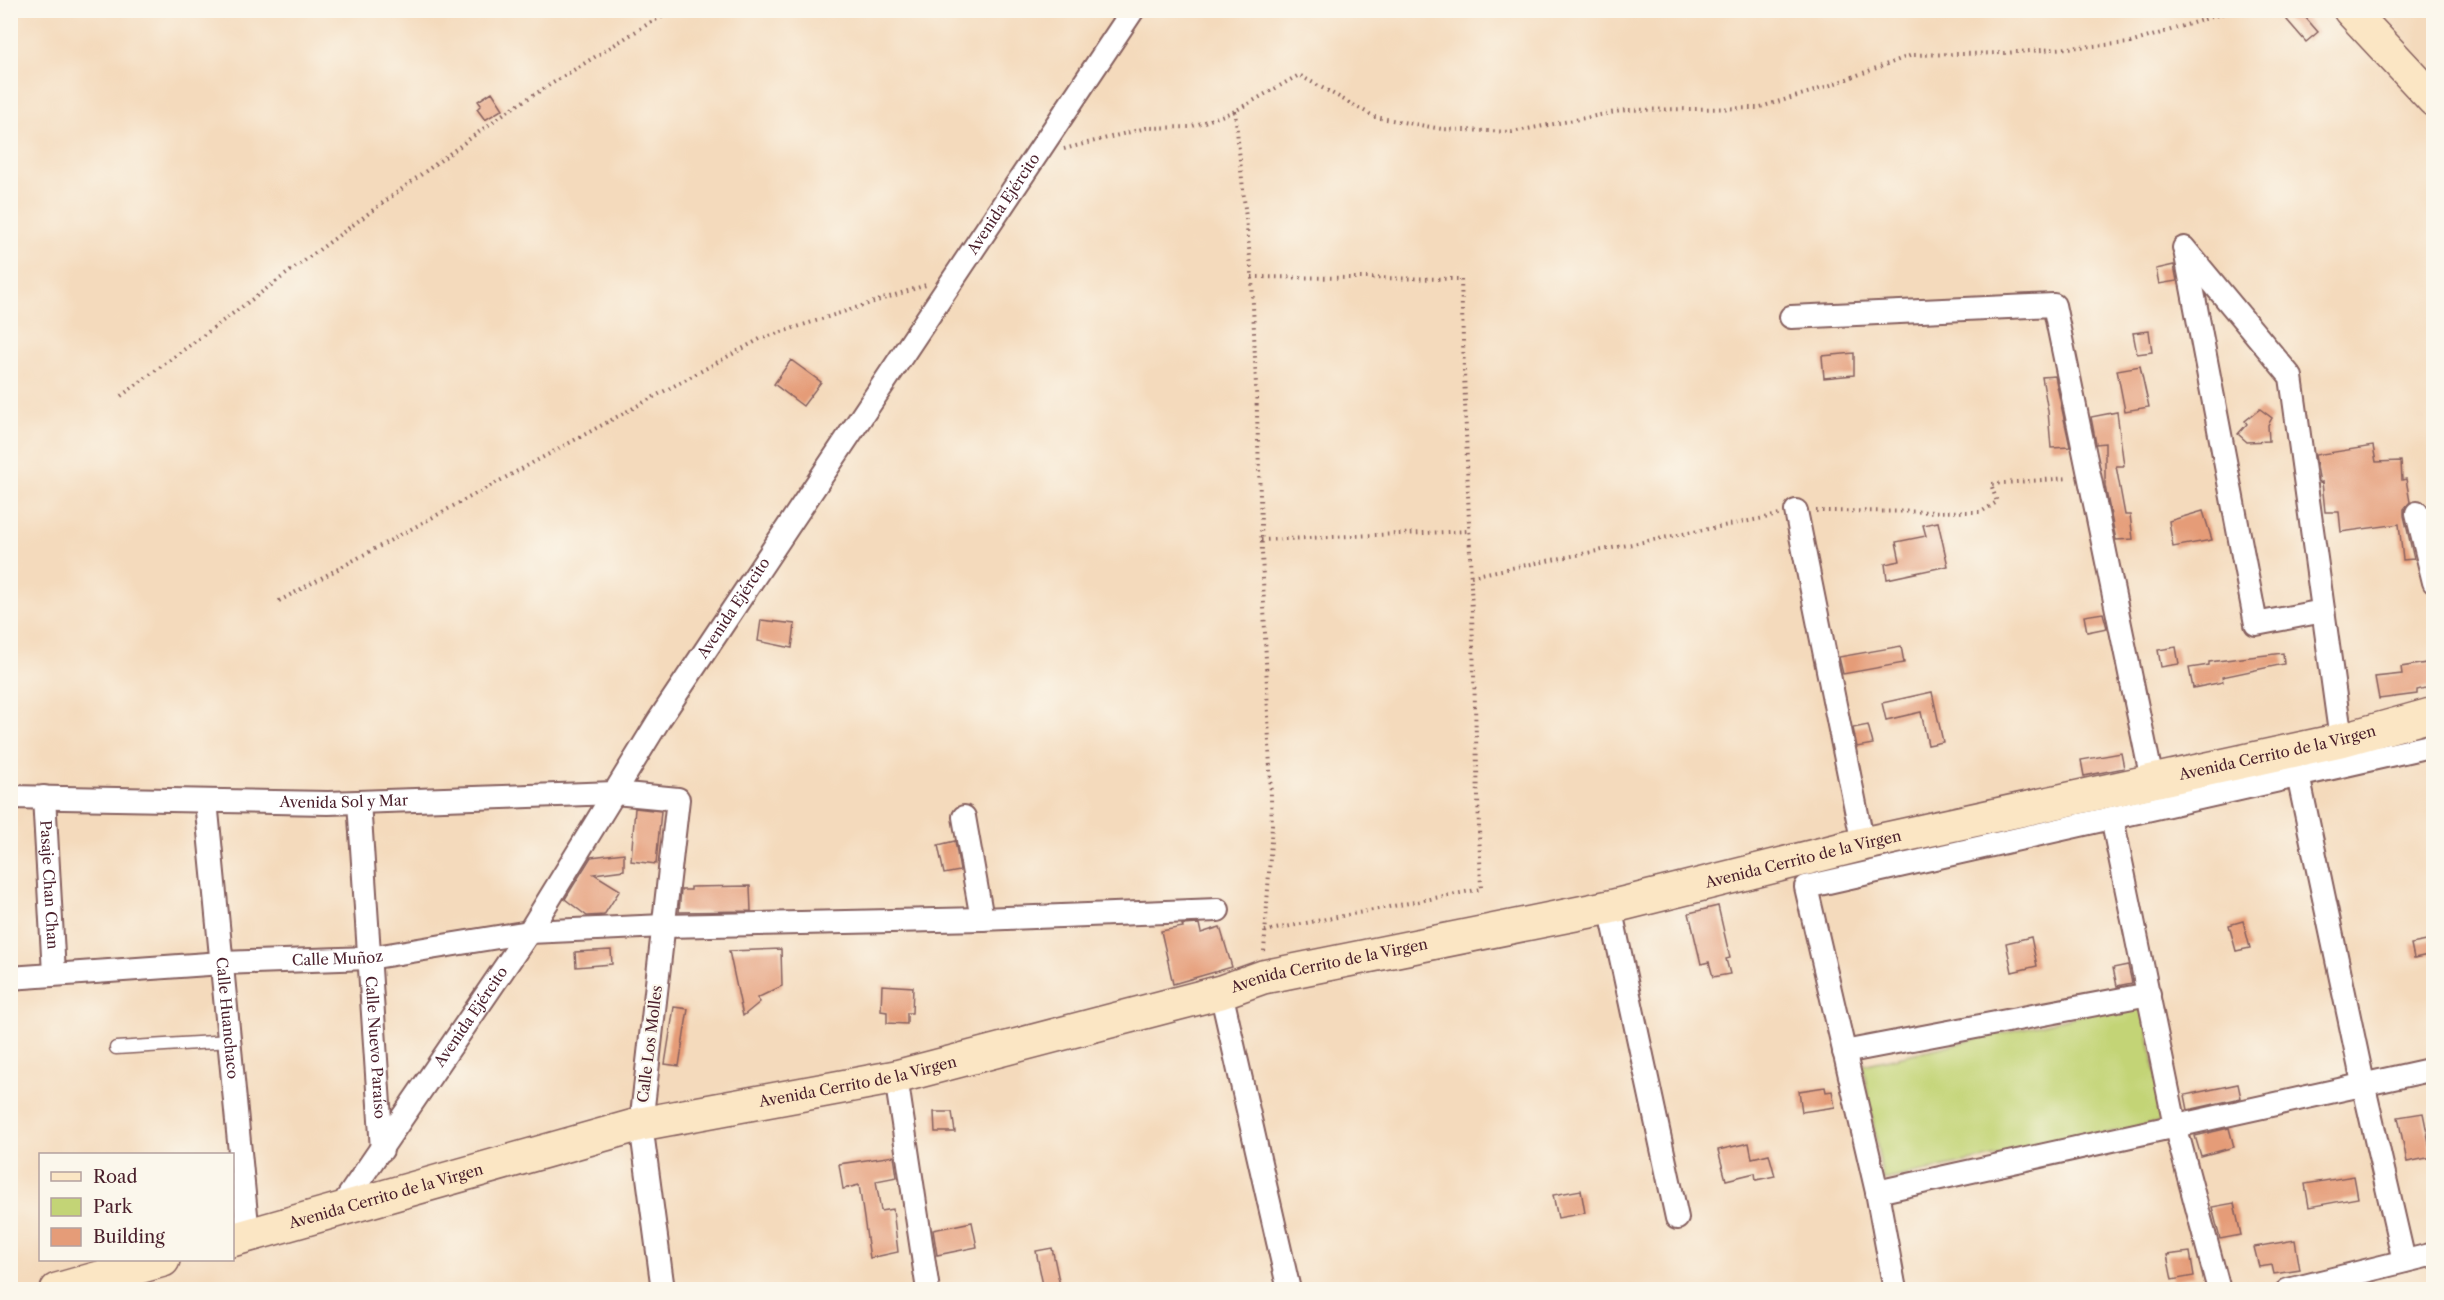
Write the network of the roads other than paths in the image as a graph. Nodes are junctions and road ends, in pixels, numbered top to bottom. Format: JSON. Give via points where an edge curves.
{"nodes":[{"id":1,"x":1133,"y":10,"type":"edge"},
{"id":2,"x":2350,"y":10,"type":"edge"},
{"id":3,"x":2433,"y":100,"type":"edge"},
{"id":4,"x":1791,"y":317,"type":"dead end"},
{"id":5,"x":1796,"y":511,"type":"dead end"},
{"id":6,"x":2417,"y":513,"type":"dead end"},
{"id":7,"x":2433,"y":582,"type":"edge"},
{"id":8,"x":2324,"y":611,"type":"junction"},
{"id":9,"x":2433,"y":714,"type":"edge"},
{"id":10,"x":2342,"y":740,"type":"junction"},
{"id":11,"x":2433,"y":745,"type":"edge"},
{"id":12,"x":2296,"y":763,"type":"junction"},
{"id":13,"x":2152,"y":780,"type":"junction"},
{"id":14,"x":615,"y":793,"type":"junction"},
{"id":15,"x":10,"y":797,"type":"edge"},
{"id":16,"x":44,"y":797,"type":"junction"},
{"id":17,"x":678,"y":799,"type":"joint"},
{"id":18,"x":206,"y":801,"type":"junction"},
{"id":19,"x":359,"y":802,"type":"junction"},
{"id":20,"x":964,"y":817,"type":"dead end"},
{"id":21,"x":2112,"y":818,"type":"junction"},
{"id":22,"x":1863,"y":844,"type":"junction"},
{"id":23,"x":1610,"y":907,"type":"junction"},
{"id":24,"x":1218,"y":910,"type":"dead end"},
{"id":25,"x":982,"y":919,"type":"junction"},
{"id":26,"x":664,"y":926,"type":"junction"},
{"id":27,"x":529,"y":933,"type":"junction"},
{"id":28,"x":369,"y":958,"type":"junction"},
{"id":29,"x":222,"y":963,"type":"junction"},
{"id":30,"x":54,"y":973,"type":"junction"},
{"id":31,"x":10,"y":978,"type":"edge"},
{"id":32,"x":1221,"y":992,"type":"junction"},
{"id":33,"x":2149,"y":994,"type":"junction"},
{"id":34,"x":230,"y":1041,"type":"junction"},
{"id":35,"x":116,"y":1048,"type":"dead end"},
{"id":36,"x":1844,"y":1052,"type":"junction"},
{"id":37,"x":2433,"y":1069,"type":"edge"},
{"id":38,"x":896,"y":1077,"type":"junction"},
{"id":39,"x":2363,"y":1083,"type":"junction"},
{"id":40,"x":641,"y":1124,"type":"junction"},
{"id":41,"x":2175,"y":1125,"type":"junction"},
{"id":42,"x":382,"y":1150,"type":"junction"},
{"id":43,"x":1877,"y":1192,"type":"junction"},
{"id":44,"x":339,"y":1210,"type":"junction"},
{"id":45,"x":1677,"y":1218,"type":"dead end"},
{"id":46,"x":240,"y":1238,"type":"edge"},
{"id":47,"x":2433,"y":1254,"type":"edge"},
{"id":48,"x":159,"y":1261,"type":"edge"},
{"id":49,"x":2404,"y":1261,"type":"junction"},
{"id":50,"x":57,"y":1290,"type":"edge"},
{"id":51,"x":663,"y":1290,"type":"edge"},
{"id":52,"x":928,"y":1290,"type":"edge"},
{"id":53,"x":1289,"y":1290,"type":"edge"},
{"id":54,"x":1895,"y":1290,"type":"edge"},
{"id":55,"x":2219,"y":1290,"type":"edge"},
{"id":56,"x":2288,"y":1290,"type":"edge"}],
"edges":[{"from":1,"to":14,"type":"street","name":"Avenida Ejército","via":[[659,720]]},
{"from":2,"to":3,"type":"street"},
{"from":4,"to":13,"type":"street","via":[[2054,305]]},
{"from":5,"to":22,"type":"street"},
{"from":6,"to":7,"type":"street"},
{"from":8,"to":8,"type":"street","via":[[2291,376],[2184,248],[2256,624]]},
{"from":8,"to":10,"type":"street"},
{"from":9,"to":10,"type":"street","name":"Avenida Cerrito de la Virgen"},
{"from":10,"to":12,"type":"street","name":"Avenida Cerrito de la Virgen"},
{"from":11,"to":12,"type":"street"},
{"from":12,"to":13,"type":"street","name":"Avenida Cerrito de la Virgen"},
{"from":12,"to":21,"type":"street"},
{"from":12,"to":39,"type":"street"},
{"from":13,"to":22,"type":"street","name":"Avenida Cerrito de la Virgen"},
{"from":14,"to":17,"type":"street","name":"Avenida Sol y Mar"},
{"from":14,"to":19,"type":"street","name":"Avenida Sol y Mar"},
{"from":14,"to":27,"type":"street","name":"Avenida Ejército"},
{"from":15,"to":16,"type":"street","name":"Avenida Sol y Mar"},
{"from":16,"to":18,"type":"street","name":"Avenida Sol y Mar"},
{"from":16,"to":30,"type":"street","name":"Pasaje Chan Chan"},
{"from":17,"to":26,"type":"street","name":"Calle Los Molles"},
{"from":18,"to":19,"type":"street","name":"Avenida Sol y Mar"},
{"from":18,"to":29,"type":"street","name":"Calle Huanchaco"},
{"from":19,"to":28,"type":"street","name":"Calle Nuevo Paraíso"},
{"from":20,"to":25,"type":"street"},
{"from":21,"to":33,"type":"street"},
{"from":21,"to":36,"type":"street","via":[[1806,887]]},
{"from":22,"to":23,"type":"street","name":"Avenida Cerrito de la Virgen"},
{"from":23,"to":32,"type":"street","name":"Avenida Cerrito de la Virgen","via":[[1263,977]]},
{"from":23,"to":45,"type":"street"},
{"from":24,"to":25,"type":"street","name":"Calle Muñoz"},
{"from":25,"to":26,"type":"street","name":"Calle Muñoz"},
{"from":26,"to":27,"type":"street","name":"Calle Muñoz"},
{"from":26,"to":40,"type":"street","name":"Calle Los Molles"},
{"from":27,"to":28,"type":"street","name":"Calle Muñoz"},
{"from":27,"to":42,"type":"street","name":"Avenida Ejército"},
{"from":28,"to":29,"type":"street","name":"Calle Muñoz"},
{"from":28,"to":42,"type":"street","name":"Calle Nuevo Paraíso"},
{"from":29,"to":30,"type":"street","name":"Calle Muñoz"},
{"from":29,"to":34,"type":"street","name":"Calle Huanchaco"},
{"from":30,"to":31,"type":"street","name":"Calle Muñoz"},
{"from":32,"to":38,"type":"street","name":"Avenida Cerrito de la Virgen"},
{"from":32,"to":53,"type":"street"},
{"from":33,"to":36,"type":"street"},
{"from":33,"to":41,"type":"street"},
{"from":34,"to":35,"type":"lane"},
{"from":34,"to":46,"type":"street","name":"Calle Huanchaco"},
{"from":36,"to":43,"type":"street"},
{"from":37,"to":39,"type":"street"},
{"from":38,"to":40,"type":"street","name":"Avenida Cerrito de la Virgen"},
{"from":38,"to":52,"type":"street"},
{"from":39,"to":41,"type":"street"},
{"from":39,"to":49,"type":"street"},
{"from":40,"to":44,"type":"street","name":"Avenida Cerrito de la Virgen"},
{"from":40,"to":51,"type":"street","name":"Calle Los Molles"},
{"from":41,"to":43,"type":"street"},
{"from":41,"to":55,"type":"street"},
{"from":42,"to":44,"type":"street","name":"Avenida Ejército"},
{"from":43,"to":54,"type":"street"},
{"from":44,"to":46,"type":"street","name":"Avenida Cerrito de la Virgen"},
{"from":47,"to":49,"type":"street"},
{"from":48,"to":50,"type":"street"},
{"from":49,"to":56,"type":"street"}]}
